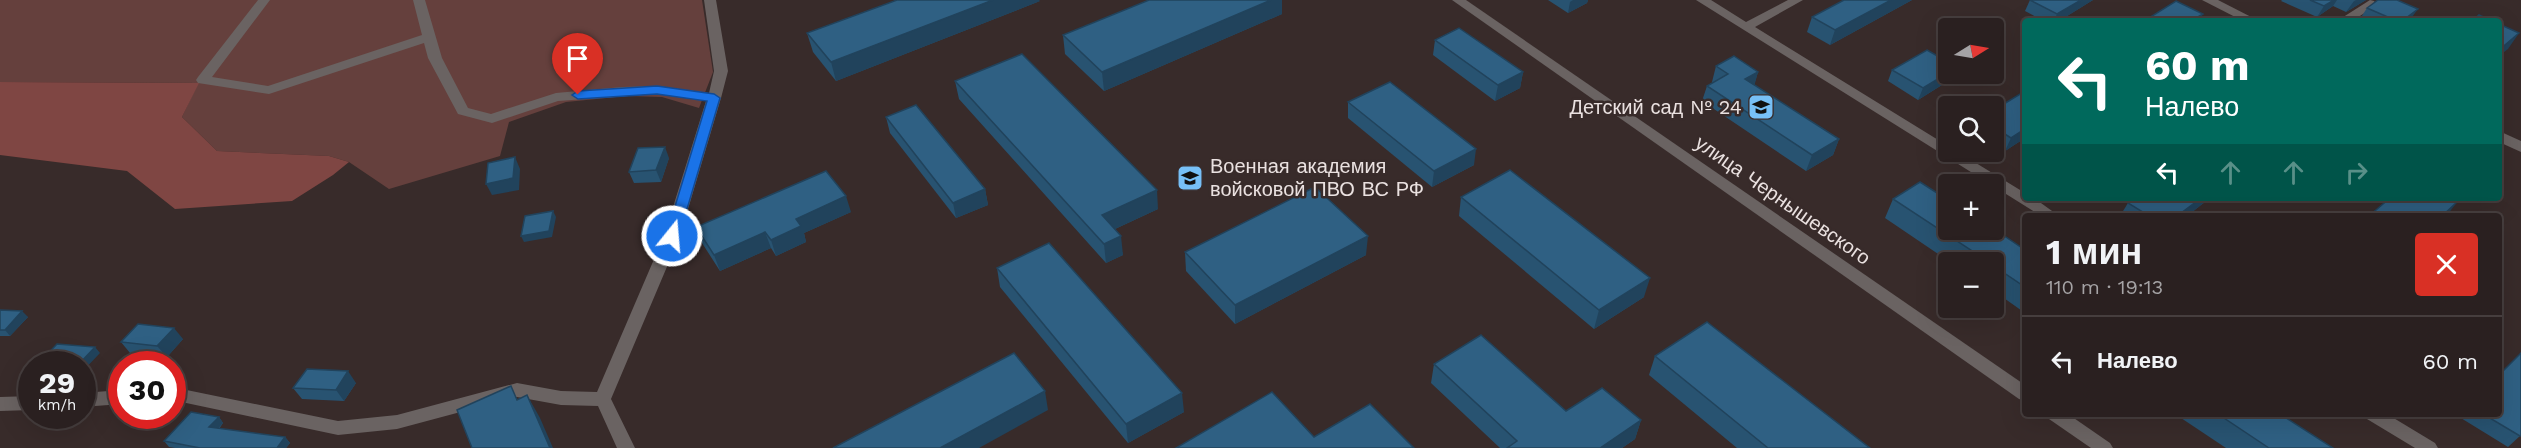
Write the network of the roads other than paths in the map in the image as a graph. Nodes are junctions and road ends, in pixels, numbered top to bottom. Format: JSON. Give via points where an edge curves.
{"nodes":[{"id":1,"x":264,"y":0,"type":"edge"},
{"id":2,"x":419,"y":0,"type":"edge"},
{"id":3,"x":710,"y":0,"type":"edge"},
{"id":4,"x":1458,"y":0,"type":"edge"},
{"id":5,"x":1702,"y":0,"type":"edge"},
{"id":6,"x":1797,"y":0,"type":"edge"},
{"id":7,"x":2208,"y":0,"type":"edge"},
{"id":8,"x":2370,"y":4,"type":"edge"},
{"id":9,"x":2247,"y":18,"type":"edge"},
{"id":10,"x":2348,"y":18,"type":"edge"},
{"id":11,"x":1746,"y":27,"type":"junction"},
{"id":12,"x":430,"y":37,"type":"junction"},
{"id":13,"x":714,"y":98,"type":"junction"},
{"id":14,"x":2502,"y":138,"type":"edge"},
{"id":15,"x":2521,"y":147,"type":"edge"},
{"id":16,"x":2022,"y":197,"type":"edge"},
{"id":17,"x":2028,"y":201,"type":"edge"},
{"id":18,"x":2047,"y":213,"type":"edge"},
{"id":19,"x":2022,"y":391,"type":"edge"},
{"id":20,"x":186,"y":396,"type":"edge"},
{"id":21,"x":603,"y":399,"type":"junction"},
{"id":22,"x":0,"y":404,"type":"edge"},
{"id":23,"x":18,"y":404,"type":"edge"},
{"id":24,"x":2059,"y":417,"type":"edge"},
{"id":25,"x":2378,"y":417,"type":"edge"},
{"id":26,"x":626,"y":448,"type":"edge"},
{"id":27,"x":2104,"y":448,"type":"edge"},
{"id":28,"x":2429,"y":448,"type":"edge"}],
"edges":[{"from":1,"to":12,"type":"street","via":[[203,80],[269,90]]},
{"from":2,"to":12,"type":"street"},
{"from":3,"to":13,"type":"street","via":[[721,71]]},
{"from":4,"to":19,"type":"street","name":"улица Чернышевского"},
{"from":5,"to":11,"type":"street"},
{"from":6,"to":11,"type":"street"},
{"from":7,"to":9,"type":"street"},
{"from":8,"to":10,"type":"street"},
{"from":11,"to":16,"type":"street"},
{"from":12,"to":13,"type":"street","via":[[435,58],[464,111],[492,118],[556,97],[622,91],[657,90]]},
{"from":13,"to":21,"type":"street","via":[[672,236]]},
{"from":14,"to":15,"type":"street"},
{"from":17,"to":18,"type":"street"},
{"from":20,"to":21,"type":"street","via":[[338,428],[397,422],[517,390],[561,398]]},
{"from":21,"to":26,"type":"street"},
{"from":22,"to":23,"type":"street"},
{"from":24,"to":27,"type":"street"},
{"from":25,"to":28,"type":"street"}]}
